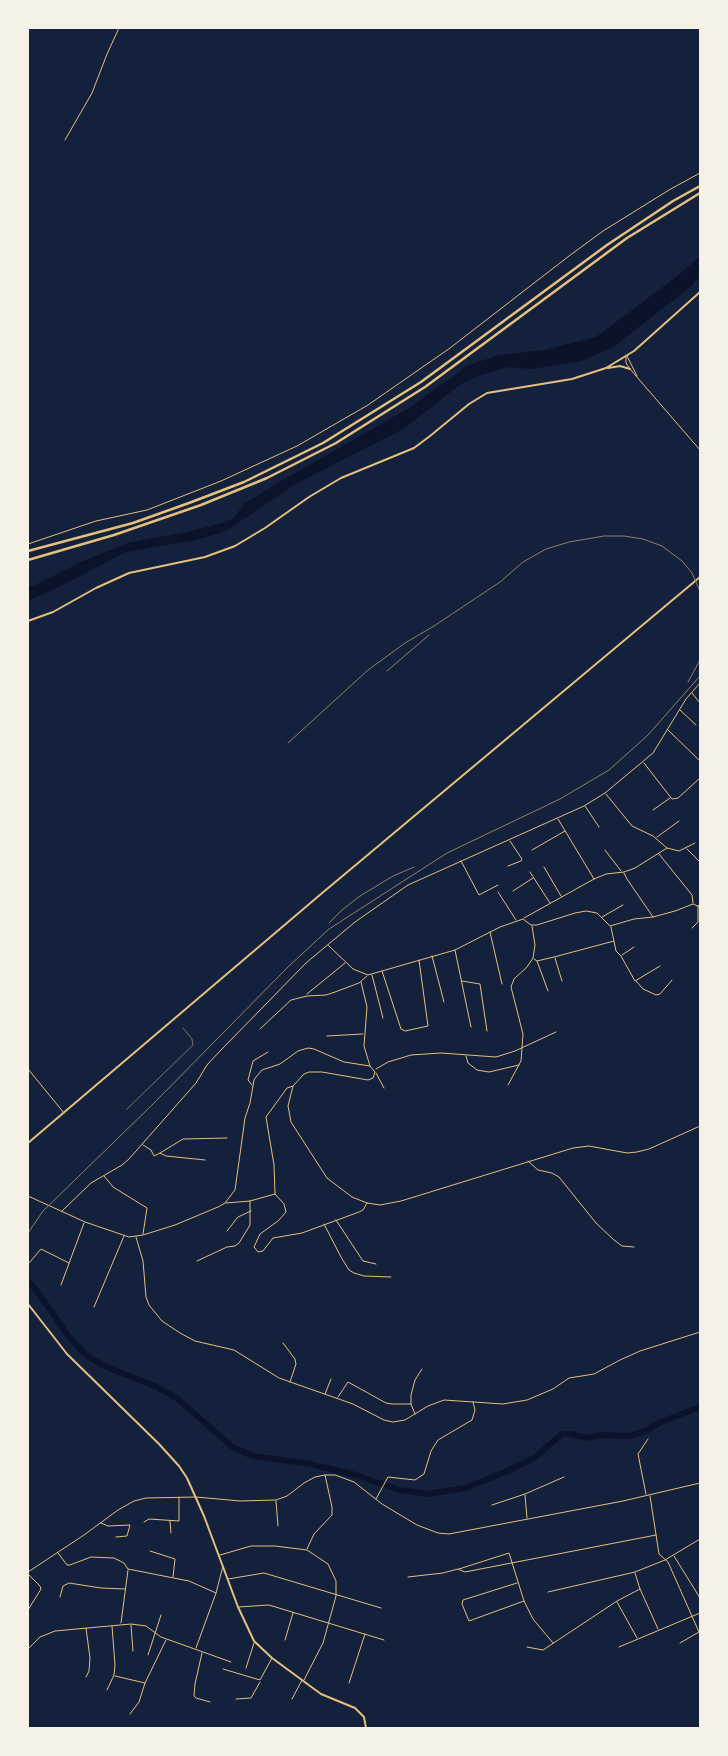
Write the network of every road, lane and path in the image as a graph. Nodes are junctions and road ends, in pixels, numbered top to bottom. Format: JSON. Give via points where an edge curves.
{"nodes":[{"id":1,"x":120,"y":28,"type":"edge"},
{"id":2,"x":65,"y":140,"type":"dead end"},
{"id":3,"x":700,"y":173,"type":"edge"},
{"id":4,"x":700,"y":186,"type":"edge"},
{"id":5,"x":700,"y":193,"type":"edge"},
{"id":6,"x":700,"y":292,"type":"edge"},
{"id":7,"x":627,"y":356,"type":"junction"},
{"id":8,"x":606,"y":368,"type":"junction"},
{"id":9,"x":630,"y":369,"type":"junction"},
{"id":10,"x":639,"y":379,"type":"junction"},
{"id":11,"x":700,"y":450,"type":"edge"},
{"id":12,"x":28,"y":544,"type":"edge"},
{"id":13,"x":28,"y":551,"type":"edge"},
{"id":14,"x":28,"y":560,"type":"edge"},
{"id":15,"x":700,"y":578,"type":"edge"},
{"id":16,"x":28,"y":621,"type":"edge"},
{"id":17,"x":700,"y":683,"type":"edge"},
{"id":18,"x":692,"y":693,"type":"junction"},
{"id":19,"x":700,"y":703,"type":"edge"},
{"id":20,"x":680,"y":710,"type":"junction"},
{"id":21,"x":696,"y":725,"type":"dead end"},
{"id":22,"x":668,"y":730,"type":"junction"},
{"id":23,"x":700,"y":761,"type":"edge"},
{"id":24,"x":644,"y":762,"type":"junction"},
{"id":25,"x":700,"y":778,"type":"edge"},
{"id":26,"x":605,"y":793,"type":"junction"},
{"id":27,"x":670,"y":798,"type":"junction"},
{"id":28,"x":584,"y":806,"type":"junction"},
{"id":29,"x":653,"y":810,"type":"dead end"},
{"id":30,"x":558,"y":818,"type":"junction"},
{"id":31,"x":679,"y":820,"type":"dead end"},
{"id":32,"x":598,"y":827,"type":"dead end"},
{"id":33,"x":566,"y":831,"type":"junction"},
{"id":34,"x":656,"y":838,"type":"junction"},
{"id":35,"x":510,"y":840,"type":"junction"},
{"id":36,"x":695,"y":843,"type":"dead end"},
{"id":37,"x":667,"y":848,"type":"junction"},
{"id":38,"x":686,"y":849,"type":"junction"},
{"id":39,"x":532,"y":850,"type":"dead end"},
{"id":40,"x":605,"y":850,"type":"dead end"},
{"id":41,"x":658,"y":854,"type":"junction"},
{"id":42,"x":460,"y":861,"type":"junction"},
{"id":43,"x":700,"y":862,"type":"edge"},
{"id":44,"x":508,"y":866,"type":"dead end"},
{"id":45,"x":544,"y":867,"type":"dead end"},
{"id":46,"x":530,"y":872,"type":"dead end"},
{"id":47,"x":623,"y":872,"type":"junction"},
{"id":48,"x":534,"y":878,"type":"junction"},
{"id":49,"x":594,"y":879,"type":"junction"},
{"id":50,"x":498,"y":885,"type":"dead end"},
{"id":51,"x":513,"y":891,"type":"dead end"},
{"id":52,"x":498,"y":892,"type":"dead end"},
{"id":53,"x":562,"y":897,"type":"junction"},
{"id":54,"x":551,"y":904,"type":"junction"},
{"id":55,"x":693,"y":904,"type":"junction"},
{"id":56,"x":700,"y":904,"type":"edge"},
{"id":57,"x":623,"y":905,"type":"dead end"},
{"id":58,"x":699,"y":906,"type":"edge"},
{"id":59,"x":653,"y":917,"type":"junction"},
{"id":60,"x":602,"y":918,"type":"junction"},
{"id":61,"x":523,"y":919,"type":"junction"},
{"id":62,"x":517,"y":920,"type":"junction"},
{"id":63,"x":531,"y":925,"type":"junction"},
{"id":64,"x":610,"y":926,"type":"junction"},
{"id":65,"x":692,"y":928,"type":"dead end"},
{"id":66,"x":490,"y":932,"type":"junction"},
{"id":67,"x":614,"y":940,"type":"junction"},
{"id":68,"x":328,"y":945,"type":"junction"},
{"id":69,"x":634,"y":947,"type":"dead end"},
{"id":70,"x":455,"y":950,"type":"junction"},
{"id":71,"x":432,"y":956,"type":"junction"},
{"id":72,"x":621,"y":956,"type":"junction"},
{"id":73,"x":554,"y":957,"type":"junction"},
{"id":74,"x":533,"y":958,"type":"junction"},
{"id":75,"x":419,"y":959,"type":"junction"},
{"id":76,"x":537,"y":960,"type":"junction"},
{"id":77,"x":345,"y":963,"type":"junction"},
{"id":78,"x":660,"y":966,"type":"dead end"},
{"id":79,"x":382,"y":971,"type":"junction"},
{"id":80,"x":372,"y":974,"type":"junction"},
{"id":81,"x":368,"y":975,"type":"junction"},
{"id":82,"x":672,"y":980,"type":"dead end"},
{"id":83,"x":361,"y":981,"type":"junction"},
{"id":84,"x":461,"y":981,"type":"junction"},
{"id":85,"x":562,"y":981,"type":"dead end"},
{"id":86,"x":635,"y":981,"type":"junction"},
{"id":87,"x":502,"y":984,"type":"dead end"},
{"id":88,"x":548,"y":991,"type":"dead end"},
{"id":89,"x":307,"y":996,"type":"junction"},
{"id":90,"x":444,"y":1002,"type":"dead end"},
{"id":91,"x":383,"y":1018,"type":"dead end"},
{"id":92,"x":471,"y":1027,"type":"dead end"},
{"id":93,"x":184,"y":1028,"type":"dead end"},
{"id":94,"x":260,"y":1029,"type":"dead end"},
{"id":95,"x":487,"y":1031,"type":"dead end"},
{"id":96,"x":556,"y":1032,"type":"dead end"},
{"id":97,"x":364,"y":1034,"type":"junction"},
{"id":98,"x":327,"y":1036,"type":"dead end"},
{"id":99,"x":522,"y":1048,"type":"junction"},
{"id":100,"x":268,"y":1052,"type":"dead end"},
{"id":101,"x":466,"y":1056,"type":"junction"},
{"id":102,"x":519,"y":1065,"type":"junction"},
{"id":103,"x":370,"y":1066,"type":"junction"},
{"id":104,"x":28,"y":1069,"type":"edge"},
{"id":105,"x":375,"y":1071,"type":"junction"},
{"id":106,"x":508,"y":1085,"type":"dead end"},
{"id":107,"x":253,"y":1086,"type":"junction"},
{"id":108,"x":293,"y":1086,"type":"junction"},
{"id":109,"x":384,"y":1088,"type":"dead end"},
{"id":110,"x":127,"y":1110,"type":"dead end"},
{"id":111,"x":64,"y":1113,"type":"junction"},
{"id":112,"x":700,"y":1126,"type":"edge"},
{"id":113,"x":227,"y":1138,"type":"dead end"},
{"id":114,"x":28,"y":1143,"type":"edge"},
{"id":115,"x":143,"y":1144,"type":"junction"},
{"id":116,"x":160,"y":1153,"type":"junction"},
{"id":117,"x":205,"y":1160,"type":"dead end"},
{"id":118,"x":528,"y":1161,"type":"junction"},
{"id":119,"x":103,"y":1176,"type":"junction"},
{"id":120,"x":275,"y":1194,"type":"junction"},
{"id":121,"x":28,"y":1196,"type":"edge"},
{"id":122,"x":250,"y":1201,"type":"junction"},
{"id":123,"x":225,"y":1203,"type":"junction"},
{"id":124,"x":367,"y":1203,"type":"junction"},
{"id":125,"x":251,"y":1210,"type":"junction"},
{"id":126,"x":62,"y":1211,"type":"junction"},
{"id":127,"x":336,"y":1220,"type":"junction"},
{"id":128,"x":85,"y":1222,"type":"junction"},
{"id":129,"x":324,"y":1224,"type":"junction"},
{"id":130,"x":227,"y":1231,"type":"dead end"},
{"id":131,"x":143,"y":1235,"type":"junction"},
{"id":132,"x":124,"y":1236,"type":"junction"},
{"id":133,"x":135,"y":1236,"type":"junction"},
{"id":134,"x":634,"y":1247,"type":"dead end"},
{"id":135,"x":197,"y":1261,"type":"dead end"},
{"id":136,"x":29,"y":1262,"type":"dead end"},
{"id":137,"x":70,"y":1263,"type":"junction"},
{"id":138,"x":376,"y":1264,"type":"dead end"},
{"id":139,"x":391,"y":1277,"type":"dead end"},
{"id":140,"x":61,"y":1285,"type":"dead end"},
{"id":141,"x":28,"y":1304,"type":"edge"},
{"id":142,"x":94,"y":1307,"type":"dead end"},
{"id":143,"x":700,"y":1332,"type":"edge"},
{"id":144,"x":283,"y":1343,"type":"dead end"},
{"id":145,"x":422,"y":1369,"type":"dead end"},
{"id":146,"x":331,"y":1378,"type":"dead end"},
{"id":147,"x":290,"y":1383,"type":"junction"},
{"id":148,"x":325,"y":1394,"type":"junction"},
{"id":149,"x":337,"y":1398,"type":"junction"},
{"id":150,"x":473,"y":1401,"type":"junction"},
{"id":151,"x":410,"y":1404,"type":"junction"},
{"id":152,"x":415,"y":1414,"type":"junction"},
{"id":153,"x":648,"y":1439,"type":"dead end"},
{"id":154,"x":325,"y":1475,"type":"junction"},
{"id":155,"x":564,"y":1477,"type":"dead end"},
{"id":156,"x":700,"y":1483,"type":"edge"},
{"id":157,"x":525,"y":1494,"type":"junction"},
{"id":158,"x":650,"y":1495,"type":"junction"},
{"id":159,"x":646,"y":1496,"type":"junction"},
{"id":160,"x":179,"y":1497,"type":"junction"},
{"id":161,"x":196,"y":1497,"type":"junction"},
{"id":162,"x":376,"y":1499,"type":"junction"},
{"id":163,"x":276,"y":1500,"type":"junction"},
{"id":164,"x":492,"y":1505,"type":"dead end"},
{"id":165,"x":527,"y":1519,"type":"junction"},
{"id":166,"x":170,"y":1521,"type":"junction"},
{"id":167,"x":144,"y":1522,"type":"dead end"},
{"id":168,"x":101,"y":1523,"type":"junction"},
{"id":169,"x":278,"y":1526,"type":"dead end"},
{"id":170,"x":171,"y":1533,"type":"dead end"},
{"id":171,"x":656,"y":1535,"type":"junction"},
{"id":172,"x":116,"y":1537,"type":"dead end"},
{"id":173,"x":700,"y":1538,"type":"edge"},
{"id":174,"x":307,"y":1550,"type":"junction"},
{"id":175,"x":150,"y":1551,"type":"dead end"},
{"id":176,"x":58,"y":1552,"type":"junction"},
{"id":177,"x":219,"y":1555,"type":"junction"},
{"id":178,"x":674,"y":1555,"type":"junction"},
{"id":179,"x":666,"y":1560,"type":"junction"},
{"id":180,"x":513,"y":1562,"type":"junction"},
{"id":181,"x":223,"y":1566,"type":"junction"},
{"id":182,"x":458,"y":1569,"type":"junction"},
{"id":183,"x":128,"y":1570,"type":"junction"},
{"id":184,"x":635,"y":1572,"type":"junction"},
{"id":185,"x":28,"y":1573,"type":"edge"},
{"id":186,"x":408,"y":1577,"type":"dead end"},
{"id":187,"x":173,"y":1578,"type":"junction"},
{"id":188,"x":228,"y":1579,"type":"junction"},
{"id":189,"x":518,"y":1583,"type":"junction"},
{"id":190,"x":125,"y":1589,"type":"junction"},
{"id":191,"x":640,"y":1589,"type":"junction"},
{"id":192,"x":548,"y":1592,"type":"dead end"},
{"id":193,"x":216,"y":1593,"type":"junction"},
{"id":194,"x":336,"y":1596,"type":"junction"},
{"id":195,"x":60,"y":1597,"type":"dead end"},
{"id":196,"x":700,"y":1598,"type":"edge"},
{"id":197,"x":524,"y":1601,"type":"junction"},
{"id":198,"x":617,"y":1601,"type":"junction"},
{"id":199,"x":238,"y":1606,"type":"junction"},
{"id":200,"x":381,"y":1608,"type":"dead end"},
{"id":201,"x":28,"y":1610,"type":"edge"},
{"id":202,"x":293,"y":1612,"type":"junction"},
{"id":203,"x":700,"y":1613,"type":"edge"},
{"id":204,"x":161,"y":1615,"type":"dead end"},
{"id":205,"x":693,"y":1616,"type":"junction"},
{"id":206,"x":329,"y":1623,"type":"junction"},
{"id":207,"x":121,"y":1624,"type":"junction"},
{"id":208,"x":131,"y":1624,"type":"junction"},
{"id":209,"x":112,"y":1625,"type":"junction"},
{"id":210,"x":86,"y":1627,"type":"junction"},
{"id":211,"x":658,"y":1630,"type":"junction"},
{"id":212,"x":155,"y":1632,"type":"junction"},
{"id":213,"x":365,"y":1634,"type":"junction"},
{"id":214,"x":166,"y":1639,"type":"junction"},
{"id":215,"x":637,"y":1639,"type":"junction"},
{"id":216,"x":285,"y":1640,"type":"dead end"},
{"id":217,"x":384,"y":1640,"type":"dead end"},
{"id":218,"x":254,"y":1641,"type":"junction"},
{"id":219,"x":553,"y":1643,"type":"junction"},
{"id":220,"x":680,"y":1643,"type":"dead end"},
{"id":221,"x":527,"y":1647,"type":"dead end"},
{"id":222,"x":619,"y":1647,"type":"dead end"},
{"id":223,"x":196,"y":1648,"type":"junction"},
{"id":224,"x":28,"y":1649,"type":"edge"},
{"id":225,"x":133,"y":1651,"type":"dead end"},
{"id":226,"x":202,"y":1651,"type":"junction"},
{"id":227,"x":148,"y":1656,"type":"dead end"},
{"id":228,"x":272,"y":1658,"type":"junction"},
{"id":229,"x":231,"y":1662,"type":"dead end"},
{"id":230,"x":246,"y":1668,"type":"dead end"},
{"id":231,"x":223,"y":1669,"type":"dead end"},
{"id":232,"x":114,"y":1675,"type":"junction"},
{"id":233,"x":86,"y":1677,"type":"dead end"},
{"id":234,"x":260,"y":1680,"type":"junction"},
{"id":235,"x":303,"y":1680,"type":"junction"},
{"id":236,"x":145,"y":1683,"type":"junction"},
{"id":237,"x":350,"y":1683,"type":"dead end"},
{"id":238,"x":107,"y":1690,"type":"dead end"},
{"id":239,"x":292,"y":1699,"type":"dead end"},
{"id":240,"x":236,"y":1700,"type":"dead end"},
{"id":241,"x":210,"y":1702,"type":"dead end"},
{"id":242,"x":130,"y":1714,"type":"dead end"},
{"id":243,"x":366,"y":1728,"type":"edge"}],
"edges":[{"from":1,"to":2,"type":"street","via":[[92,93]]},
{"from":3,"to":12,"type":"street","via":[[603,232],[418,372],[297,446],[147,510],[96,521]]},
{"from":4,"to":13,"type":"highway","via":[[594,254],[421,382],[323,443],[244,482],[181,506],[126,525]]},
{"from":5,"to":14,"type":"highway","via":[[627,238],[424,387],[336,443],[267,478],[201,505]]},
{"from":6,"to":7,"type":"main road"},
{"from":7,"to":8,"type":"main road"},
{"from":7,"to":9,"type":"street","via":[[626,363]]},
{"from":7,"to":10,"type":"street"},
{"from":8,"to":9,"type":"main road","via":[[620,366]]},
{"from":8,"to":16,"type":"main road","via":[[572,378],[482,395],[414,448],[341,478],[235,546],[205,557],[124,575],[53,612]]},
{"from":9,"to":10,"type":"street"},
{"from":10,"to":11,"type":"street"},
{"from":15,"to":111,"type":"main road"},
{"from":17,"to":18,"type":"street"},
{"from":18,"to":19,"type":"street"},
{"from":18,"to":20,"type":"street"},
{"from":20,"to":21,"type":"street"},
{"from":20,"to":22,"type":"street"},
{"from":22,"to":23,"type":"street"},
{"from":22,"to":24,"type":"street"},
{"from":24,"to":26,"type":"street"},
{"from":24,"to":27,"type":"street"},
{"from":25,"to":27,"type":"street","via":[[678,798]]},
{"from":26,"to":28,"type":"street"},
{"from":26,"to":34,"type":"street","via":[[632,826]]},
{"from":27,"to":29,"type":"street"},
{"from":28,"to":30,"type":"street"},
{"from":28,"to":32,"type":"street"},
{"from":30,"to":33,"type":"street"},
{"from":30,"to":35,"type":"street"},
{"from":31,"to":34,"type":"street"},
{"from":33,"to":39,"type":"street"},
{"from":33,"to":49,"type":"street"},
{"from":34,"to":37,"type":"street"},
{"from":35,"to":42,"type":"street"},
{"from":35,"to":44,"type":"street","via":[[522,859]]},
{"from":36,"to":38,"type":"street"},
{"from":37,"to":38,"type":"street"},
{"from":37,"to":41,"type":"street"},
{"from":38,"to":43,"type":"street"},
{"from":40,"to":47,"type":"street"},
{"from":41,"to":47,"type":"street"},
{"from":41,"to":55,"type":"street","via":[[692,895]]},
{"from":42,"to":50,"type":"street","via":[[479,895]]},
{"from":42,"to":68,"type":"street","via":[[398,891]]},
{"from":45,"to":53,"type":"street"},
{"from":46,"to":48,"type":"street"},
{"from":47,"to":49,"type":"street"},
{"from":47,"to":59,"type":"street"},
{"from":48,"to":51,"type":"street"},
{"from":48,"to":54,"type":"street"},
{"from":49,"to":53,"type":"street"},
{"from":52,"to":62,"type":"street"},
{"from":53,"to":54,"type":"street"},
{"from":54,"to":61,"type":"street"},
{"from":55,"to":58,"type":"street"},
{"from":55,"to":59,"type":"street"},
{"from":56,"to":58,"type":"street"},
{"from":57,"to":60,"type":"street"},
{"from":58,"to":65,"type":"street","via":[[698,922]]},
{"from":59,"to":64,"type":"street"},
{"from":60,"to":63,"type":"street","via":[[597,913],[586,911]]},
{"from":60,"to":64,"type":"street"},
{"from":61,"to":62,"type":"street"},
{"from":61,"to":63,"type":"street"},
{"from":62,"to":66,"type":"street"},
{"from":63,"to":74,"type":"street","via":[[535,945]]},
{"from":64,"to":67,"type":"street"},
{"from":66,"to":70,"type":"street"},
{"from":66,"to":87,"type":"street"},
{"from":67,"to":72,"type":"street","via":[[616,951]]},
{"from":67,"to":73,"type":"street"},
{"from":68,"to":77,"type":"street"},
{"from":68,"to":115,"type":"street","via":[[306,963],[207,1065],[196,1083]]},
{"from":69,"to":72,"type":"street"},
{"from":70,"to":71,"type":"street"},
{"from":70,"to":84,"type":"street"},
{"from":71,"to":75,"type":"street"},
{"from":71,"to":90,"type":"street"},
{"from":72,"to":86,"type":"street"},
{"from":73,"to":76,"type":"street"},
{"from":73,"to":85,"type":"street"},
{"from":74,"to":76,"type":"street"},
{"from":74,"to":99,"type":"street","via":[[511,987],[522,1028]]},
{"from":75,"to":79,"type":"street"},
{"from":75,"to":79,"type":"street","via":[[428,1026],[401,1029]]},
{"from":76,"to":88,"type":"street"},
{"from":77,"to":81,"type":"street"},
{"from":77,"to":89,"type":"street"},
{"from":78,"to":86,"type":"street"},
{"from":79,"to":80,"type":"street"},
{"from":80,"to":81,"type":"street"},
{"from":80,"to":91,"type":"street"},
{"from":81,"to":83,"type":"street"},
{"from":82,"to":86,"type":"street","via":[[656,996]]},
{"from":83,"to":89,"type":"street","via":[[326,995]]},
{"from":83,"to":97,"type":"street","via":[[366,1007]]},
{"from":84,"to":92,"type":"street"},
{"from":84,"to":95,"type":"street","via":[[480,984]]},
{"from":89,"to":94,"type":"street","via":[[291,1000]]},
{"from":93,"to":110,"type":"lane","via":[[193,1044]]},
{"from":96,"to":99,"type":"street"},
{"from":97,"to":98,"type":"street"},
{"from":97,"to":103,"type":"street","via":[[364,1049]]},
{"from":99,"to":101,"type":"street","via":[[496,1057]]},
{"from":99,"to":102,"type":"street"},
{"from":100,"to":107,"type":"street","via":[[253,1061],[248,1080]]},
{"from":101,"to":102,"type":"street","via":[[468,1063],[477,1070],[489,1072]]},
{"from":101,"to":105,"type":"street","via":[[441,1053],[411,1055],[388,1062]]},
{"from":102,"to":106,"type":"street"},
{"from":103,"to":105,"type":"street"},
{"from":103,"to":107,"type":"street","via":[[344,1062],[308,1048],[262,1070]]},
{"from":104,"to":111,"type":"street"},
{"from":105,"to":108,"type":"street","via":[[374,1078],[368,1080],[309,1072]]},
{"from":105,"to":109,"type":"street"},
{"from":107,"to":123,"type":"street","via":[[244,1123],[236,1186]]},
{"from":108,"to":120,"type":"street","via":[[287,1088],[266,1117]]},
{"from":108,"to":124,"type":"street","via":[[289,1113],[296,1131],[333,1184]]},
{"from":111,"to":114,"type":"main road"},
{"from":112,"to":118,"type":"street","via":[[637,1152],[581,1146]]},
{"from":113,"to":116,"type":"street","via":[[183,1139]]},
{"from":115,"to":116,"type":"street","via":[[154,1156]]},
{"from":115,"to":119,"type":"street","via":[[122,1165]]},
{"from":116,"to":117,"type":"street"},
{"from":118,"to":124,"type":"street","via":[[401,1201],[380,1205]]},
{"from":118,"to":134,"type":"street","via":[[538,1170],[559,1177],[604,1232],[619,1244]]},
{"from":119,"to":126,"type":"street"},
{"from":119,"to":131,"type":"street","via":[[119,1192],[147,1208]]},
{"from":120,"to":122,"type":"street"},
{"from":120,"to":129,"type":"street","via":[[286,1212],[260,1234],[254,1247],[257,1251],[263,1251],[272,1238]]},
{"from":121,"to":126,"type":"street"},
{"from":122,"to":123,"type":"street"},
{"from":122,"to":125,"type":"street"},
{"from":123,"to":131,"type":"street"},
{"from":124,"to":127,"type":"street","via":[[360,1212]]},
{"from":125,"to":130,"type":"street","via":[[238,1217]]},
{"from":125,"to":135,"type":"street","via":[[250,1225],[239,1243]]},
{"from":126,"to":128,"type":"street"},
{"from":127,"to":129,"type":"street"},
{"from":127,"to":138,"type":"street","via":[[363,1261]]},
{"from":128,"to":132,"type":"street"},
{"from":128,"to":137,"type":"street"},
{"from":129,"to":139,"type":"street","via":[[349,1270],[364,1276]]},
{"from":131,"to":133,"type":"street"},
{"from":132,"to":133,"type":"street"},
{"from":132,"to":142,"type":"street"},
{"from":133,"to":147,"type":"street","via":[[143,1261],[146,1297],[162,1321],[180,1334],[234,1350]]},
{"from":136,"to":137,"type":"street","via":[[41,1248]]},
{"from":137,"to":140,"type":"street"},
{"from":141,"to":161,"type":"main road","via":[[67,1354],[173,1458]]},
{"from":143,"to":150,"type":"street","via":[[640,1351],[594,1374],[569,1378],[527,1400],[503,1404]]},
{"from":144,"to":147,"type":"street","via":[[296,1364]]},
{"from":145,"to":151,"type":"street","via":[[412,1387]]},
{"from":146,"to":148,"type":"street"},
{"from":147,"to":148,"type":"street"},
{"from":148,"to":149,"type":"street"},
{"from":149,"to":151,"type":"street","via":[[348,1382],[386,1403]]},
{"from":149,"to":152,"type":"street","via":[[384,1420],[399,1422]]},
{"from":150,"to":152,"type":"street","via":[[444,1400]]},
{"from":150,"to":162,"type":"street","via":[[472,1420],[438,1440],[424,1474],[408,1480],[388,1476]]},
{"from":151,"to":152,"type":"street"},
{"from":153,"to":159,"type":"street","via":[[638,1454]]},
{"from":154,"to":162,"type":"street","via":[[351,1480]]},
{"from":154,"to":163,"type":"street","via":[[315,1477]]},
{"from":154,"to":174,"type":"street","via":[[332,1513],[314,1534]]},
{"from":155,"to":157,"type":"street"},
{"from":156,"to":158,"type":"street"},
{"from":157,"to":164,"type":"street"},
{"from":157,"to":165,"type":"street"},
{"from":158,"to":159,"type":"street"},
{"from":158,"to":171,"type":"street"},
{"from":159,"to":165,"type":"street"},
{"from":160,"to":161,"type":"street"},
{"from":160,"to":166,"type":"street","via":[[180,1519]]},
{"from":160,"to":168,"type":"street","via":[[139,1500]]},
{"from":161,"to":163,"type":"street","via":[[240,1502]]},
{"from":161,"to":177,"type":"main road"},
{"from":162,"to":165,"type":"street","via":[[417,1525],[442,1534]]},
{"from":163,"to":169,"type":"street"},
{"from":166,"to":167,"type":"street","via":[[149,1519]]},
{"from":166,"to":170,"type":"street"},
{"from":168,"to":172,"type":"street","via":[[108,1526],[130,1525],[128,1535]]},
{"from":168,"to":176,"type":"street"},
{"from":171,"to":179,"type":"street","via":[[659,1554]]},
{"from":171,"to":180,"type":"street"},
{"from":173,"to":178,"type":"street"},
{"from":174,"to":177,"type":"street","via":[[258,1545]]},
{"from":174,"to":194,"type":"street","via":[[328,1564],[336,1581]]},
{"from":175,"to":187,"type":"street","via":[[175,1559]]},
{"from":176,"to":183,"type":"street","via":[[70,1566],[91,1557],[108,1557],[122,1561]]},
{"from":176,"to":185,"type":"street"},
{"from":177,"to":181,"type":"main road"},
{"from":178,"to":179,"type":"street"},
{"from":178,"to":196,"type":"street"},
{"from":179,"to":184,"type":"street"},
{"from":179,"to":205,"type":"street"},
{"from":180,"to":182,"type":"street","via":[[464,1572]]},
{"from":180,"to":182,"type":"street","via":[[509,1553]]},
{"from":180,"to":189,"type":"street"},
{"from":181,"to":188,"type":"main road"},
{"from":181,"to":193,"type":"street"},
{"from":182,"to":186,"type":"street"},
{"from":183,"to":187,"type":"street"},
{"from":183,"to":190,"type":"street"},
{"from":184,"to":191,"type":"street"},
{"from":184,"to":192,"type":"street"},
{"from":185,"to":201,"type":"street","via":[[42,1589]]},
{"from":187,"to":193,"type":"street"},
{"from":188,"to":194,"type":"street","via":[[264,1573]]},
{"from":188,"to":199,"type":"main road"},
{"from":189,"to":197,"type":"street"},
{"from":189,"to":197,"type":"street","via":[[463,1600],[462,1604],[469,1621]]},
{"from":190,"to":195,"type":"street","via":[[67,1583]]},
{"from":190,"to":207,"type":"street"},
{"from":191,"to":198,"type":"street"},
{"from":191,"to":211,"type":"street"},
{"from":193,"to":223,"type":"street"},
{"from":194,"to":200,"type":"street"},
{"from":194,"to":206,"type":"street"},
{"from":197,"to":219,"type":"street","via":[[537,1625]]},
{"from":198,"to":215,"type":"street"},
{"from":198,"to":219,"type":"street"},
{"from":199,"to":202,"type":"street","via":[[267,1604]]},
{"from":199,"to":218,"type":"main road"},
{"from":202,"to":206,"type":"street"},
{"from":202,"to":216,"type":"street"},
{"from":203,"to":205,"type":"street"},
{"from":204,"to":212,"type":"street"},
{"from":205,"to":211,"type":"street"},
{"from":205,"to":220,"type":"street","via":[[699,1632]]},
{"from":206,"to":213,"type":"street"},
{"from":206,"to":235,"type":"street"},
{"from":207,"to":208,"type":"street"},
{"from":207,"to":209,"type":"street"},
{"from":208,"to":212,"type":"street","via":[[146,1626]]},
{"from":208,"to":225,"type":"street"},
{"from":209,"to":210,"type":"street"},
{"from":209,"to":232,"type":"street","via":[[116,1660]]},
{"from":210,"to":224,"type":"street","via":[[45,1634]]},
{"from":210,"to":233,"type":"street","via":[[90,1658]]},
{"from":211,"to":215,"type":"street"},
{"from":212,"to":214,"type":"street"},
{"from":212,"to":227,"type":"street"},
{"from":213,"to":217,"type":"street"},
{"from":213,"to":237,"type":"street"},
{"from":214,"to":223,"type":"street"},
{"from":214,"to":236,"type":"street"},
{"from":215,"to":222,"type":"street"},
{"from":218,"to":228,"type":"main road"},
{"from":218,"to":230,"type":"street"},
{"from":219,"to":221,"type":"street","via":[[543,1650]]},
{"from":223,"to":226,"type":"street"},
{"from":226,"to":229,"type":"street"},
{"from":226,"to":241,"type":"street","via":[[194,1696]]},
{"from":228,"to":234,"type":"street"},
{"from":228,"to":235,"type":"main road"},
{"from":231,"to":234,"type":"street"},
{"from":232,"to":236,"type":"street"},
{"from":232,"to":238,"type":"street"},
{"from":234,"to":240,"type":"street","via":[[251,1698]]},
{"from":235,"to":239,"type":"street"},
{"from":235,"to":243,"type":"main road","via":[[327,1697],[354,1708],[364,1717]]},
{"from":236,"to":242,"type":"street"}]}
